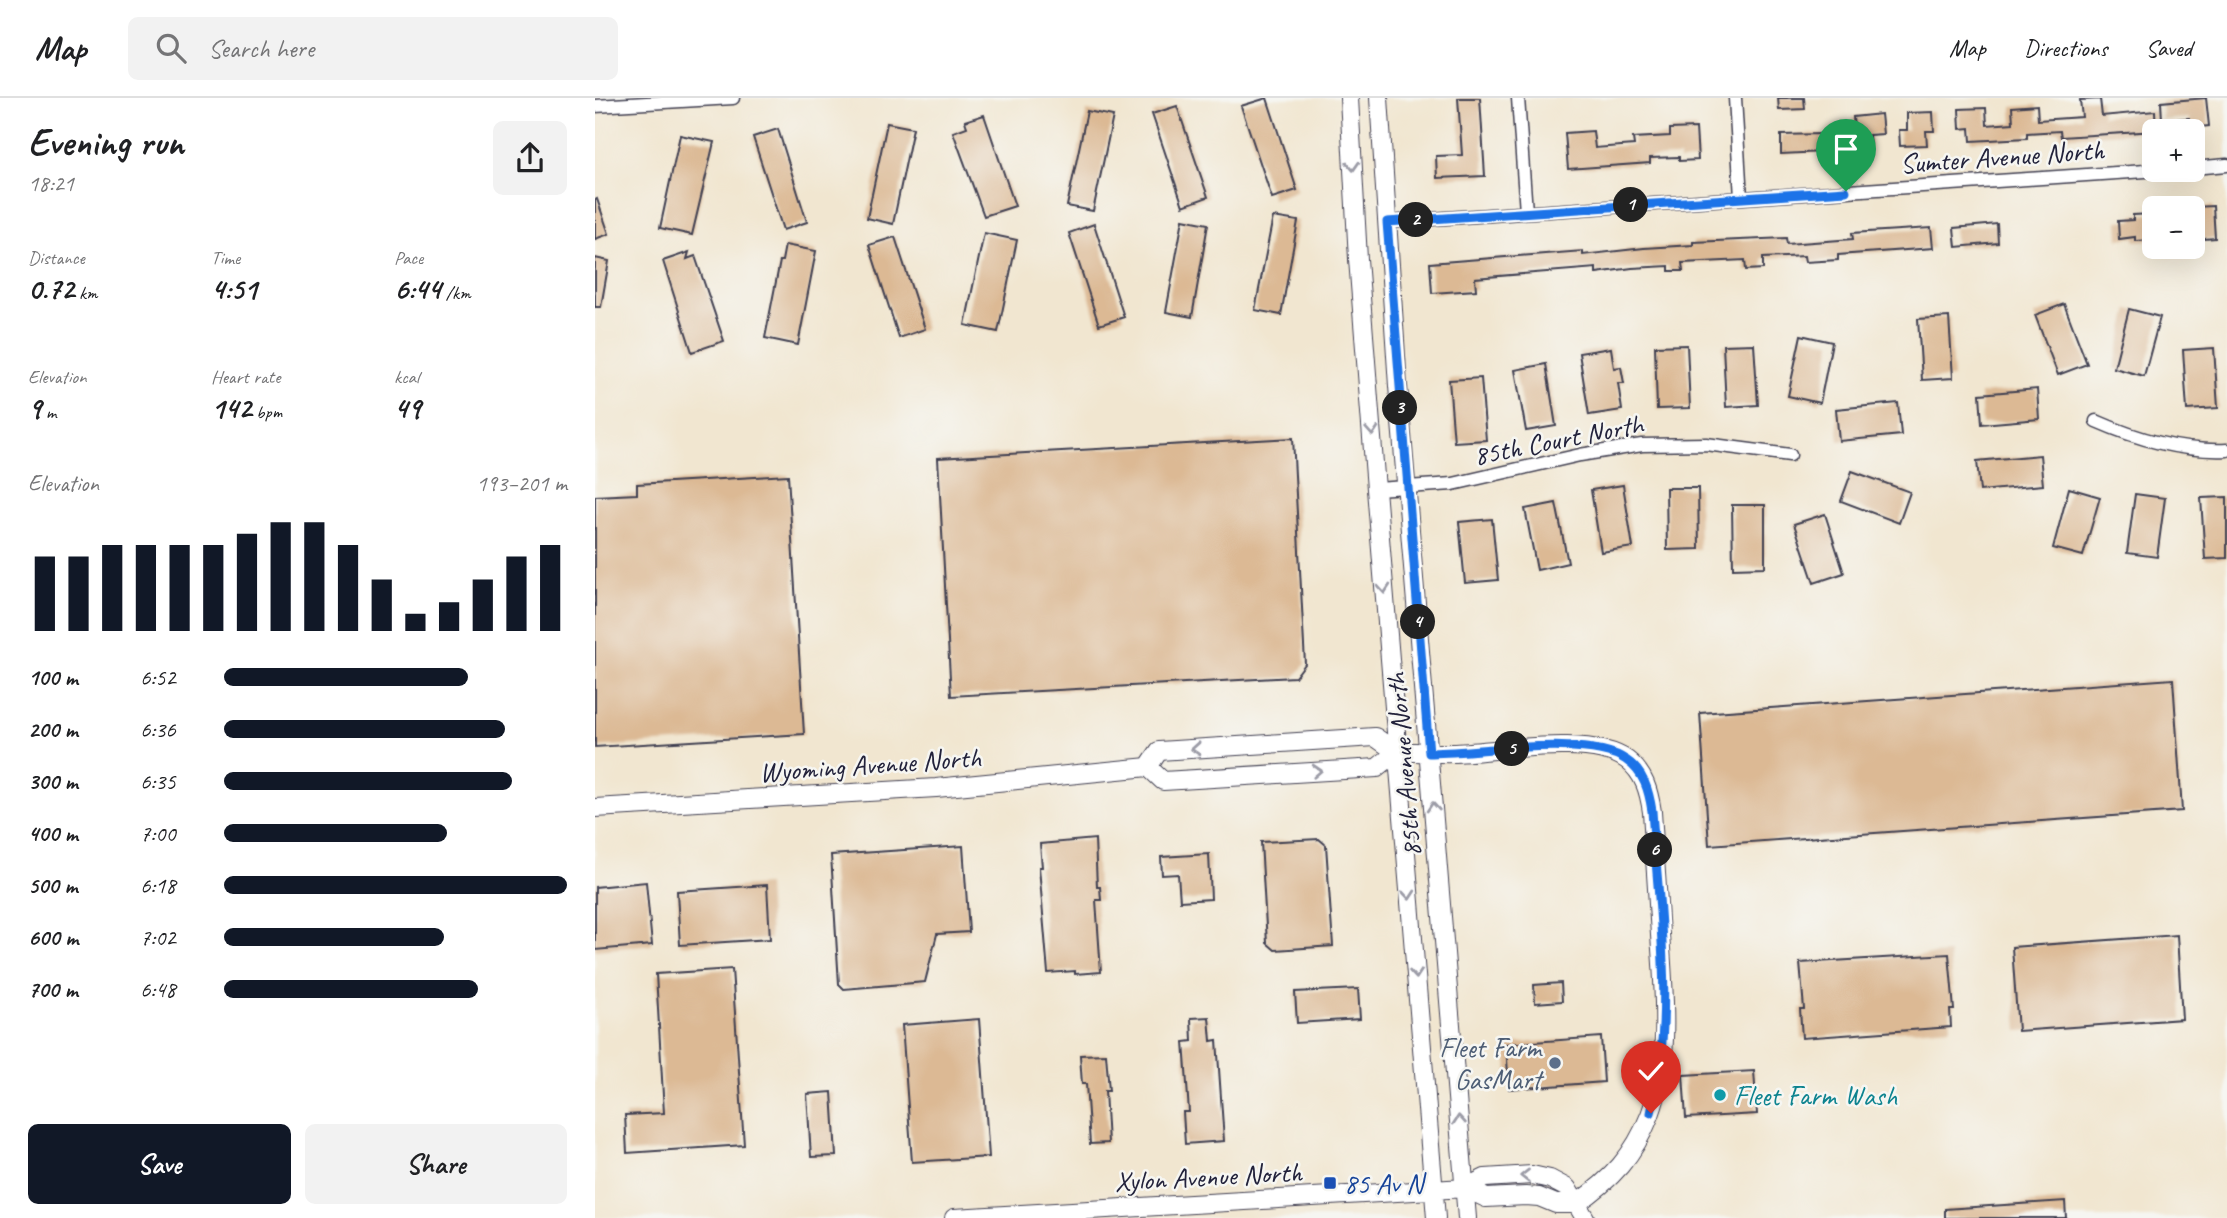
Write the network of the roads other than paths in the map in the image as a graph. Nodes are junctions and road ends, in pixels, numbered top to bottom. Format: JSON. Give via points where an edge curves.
{"nodes":[{"id":1,"x":733,"y":98,"type":"edge"},
{"id":2,"x":1349,"y":98,"type":"edge"},
{"id":3,"x":1379,"y":98,"type":"edge"},
{"id":4,"x":1518,"y":98,"type":"edge"},
{"id":5,"x":1735,"y":98,"type":"edge"},
{"id":6,"x":595,"y":106,"type":"edge"},
{"id":7,"x":2227,"y":165,"type":"edge"},
{"id":8,"x":2205,"y":166,"type":"edge"},
{"id":9,"x":2142,"y":171,"type":"edge"},
{"id":10,"x":1741,"y":198,"type":"junction"},
{"id":11,"x":1526,"y":212,"type":"junction"},
{"id":12,"x":1387,"y":222,"type":"junction"},
{"id":13,"x":2096,"y":421,"type":"dead end"},
{"id":14,"x":2227,"y":450,"type":"edge"},
{"id":15,"x":1790,"y":455,"type":"dead end"},
{"id":16,"x":1407,"y":488,"type":"junction"},
{"id":17,"x":1376,"y":489,"type":"junction"},
{"id":18,"x":1398,"y":753,"type":"junction"},
{"id":19,"x":1429,"y":753,"type":"junction"},
{"id":20,"x":1148,"y":767,"type":"junction"},
{"id":21,"x":595,"y":808,"type":"edge"},
{"id":22,"x":1465,"y":1188,"type":"junction"},
{"id":23,"x":1434,"y":1190,"type":"junction"},
{"id":24,"x":1581,"y":1211,"type":"edge"},
{"id":25,"x":954,"y":1218,"type":"edge"},
{"id":26,"x":1436,"y":1218,"type":"edge"},
{"id":27,"x":1467,"y":1218,"type":"edge"}],
"edges":[{"from":1,"to":6,"type":"street"},
{"from":2,"to":17,"type":"street","name":"85th Avenue North","one_way":true},
{"from":3,"to":12,"type":"street","name":"85th Avenue North"},
{"from":4,"to":11,"type":"street"},
{"from":5,"to":10,"type":"street"},
{"from":7,"to":8,"type":"street"},
{"from":9,"to":10,"type":"street","name":"Sumter Avenue North"},
{"from":10,"to":11,"type":"street","name":"Sumter Avenue North"},
{"from":11,"to":12,"type":"street","name":"Sumter Avenue North"},
{"from":12,"to":16,"type":"street","name":"85th Avenue North"},
{"from":13,"to":14,"type":"street","via":[[2130,436],[2185,449]]},
{"from":15,"to":16,"type":"street","name":"85th Court North","via":[[1706,444],[1642,445],[1453,484]]},
{"from":16,"to":17,"type":"street","name":"85th Court North"},
{"from":16,"to":19,"type":"street","name":"85th Avenue North"},
{"from":17,"to":18,"type":"street","name":"85th Avenue North","one_way":true},
{"from":18,"to":19,"type":"street","name":"Wyoming Avenue North"},
{"from":20,"to":18,"type":"street","name":"Wyoming Avenue North","one_way":true,"via":[[1163,781],[1377,768]]},
{"from":18,"to":20,"type":"street","name":"Wyoming Avenue North","one_way":true,"via":[[1375,737],[1159,751]]},
{"from":18,"to":23,"type":"street","name":"85th Avenue North","one_way":true},
{"from":22,"to":19,"type":"street","name":"85th Avenue North","one_way":true},
{"from":19,"to":24,"type":"street","name":"Wyoming Avenue North","via":[[1598,748],[1626,759],[1642,776],[1649,795],[1663,977],[1663,1050],[1653,1104],[1642,1133],[1623,1163]]},
{"from":20,"to":21,"type":"street","name":"Wyoming Avenue North","via":[[936,788]]},
{"from":22,"to":23,"type":"street","name":"Xylon Avenue North"},
{"from":22,"to":24,"type":"street","name":"Xylon Avenue North","via":[[1486,1198],[1539,1197]]},
{"from":22,"to":27,"type":"street","name":"85th Avenue North"},
{"from":23,"to":25,"type":"street","name":"Xylon Avenue North"},
{"from":23,"to":26,"type":"street","name":"85th Avenue North"}]}
